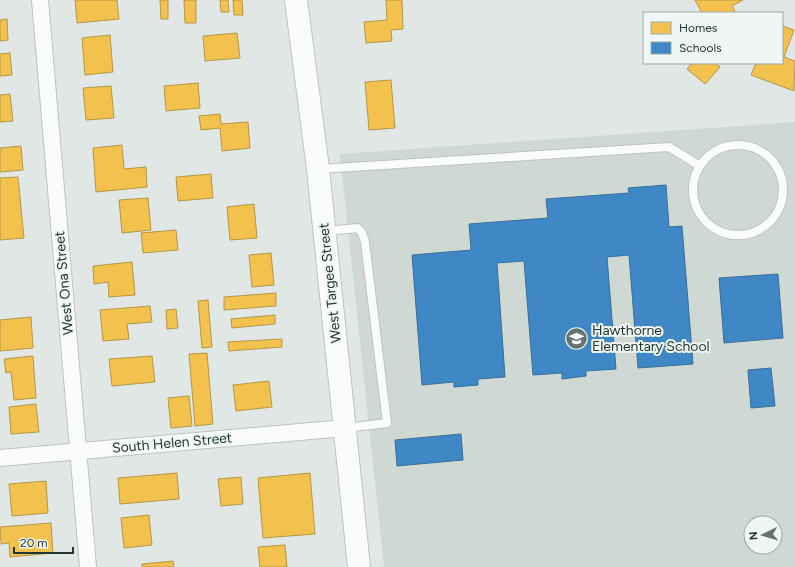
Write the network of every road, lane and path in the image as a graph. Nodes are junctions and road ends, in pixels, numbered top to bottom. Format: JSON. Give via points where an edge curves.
{"nodes":[{"id":1,"x":40,"y":0,"type":"edge"},
{"id":2,"x":296,"y":0,"type":"edge"},
{"id":3,"x":700,"y":166,"type":"junction"},
{"id":4,"x":318,"y":169,"type":"junction"},
{"id":5,"x":324,"y":231,"type":"junction"},
{"id":6,"x":345,"y":428,"type":"junction"},
{"id":7,"x":78,"y":451,"type":"junction"},
{"id":8,"x":0,"y":458,"type":"edge"},
{"id":9,"x":88,"y":567,"type":"edge"},
{"id":10,"x":359,"y":567,"type":"edge"}],
"edges":[{"from":1,"to":7,"type":"street","name":"West Ona Street"},
{"from":2,"to":4,"type":"street","name":"West Targee Street"},
{"from":3,"to":3,"type":"lane","via":[[694,179],[693,194],[696,208],[704,221],[716,230],[729,235],[744,236],[770,223],[779,210],[783,196],[783,180],[777,166],[767,154],[754,147],[738,144],[723,147],[710,154]]},
{"from":3,"to":4,"type":"lane","via":[[669,147]]},
{"from":4,"to":5,"type":"street","name":"West Targee Street"},
{"from":5,"to":6,"type":"street","name":"West Targee Street"},
{"from":5,"to":6,"type":"lane","via":[[358,228],[365,242],[387,423]]},
{"from":6,"to":7,"type":"street","name":"South Helen Street"},
{"from":6,"to":10,"type":"street","name":"West Targee Street"},
{"from":7,"to":8,"type":"street","name":"South Helen Street"},
{"from":7,"to":9,"type":"street","name":"West Ona Street"}]}
